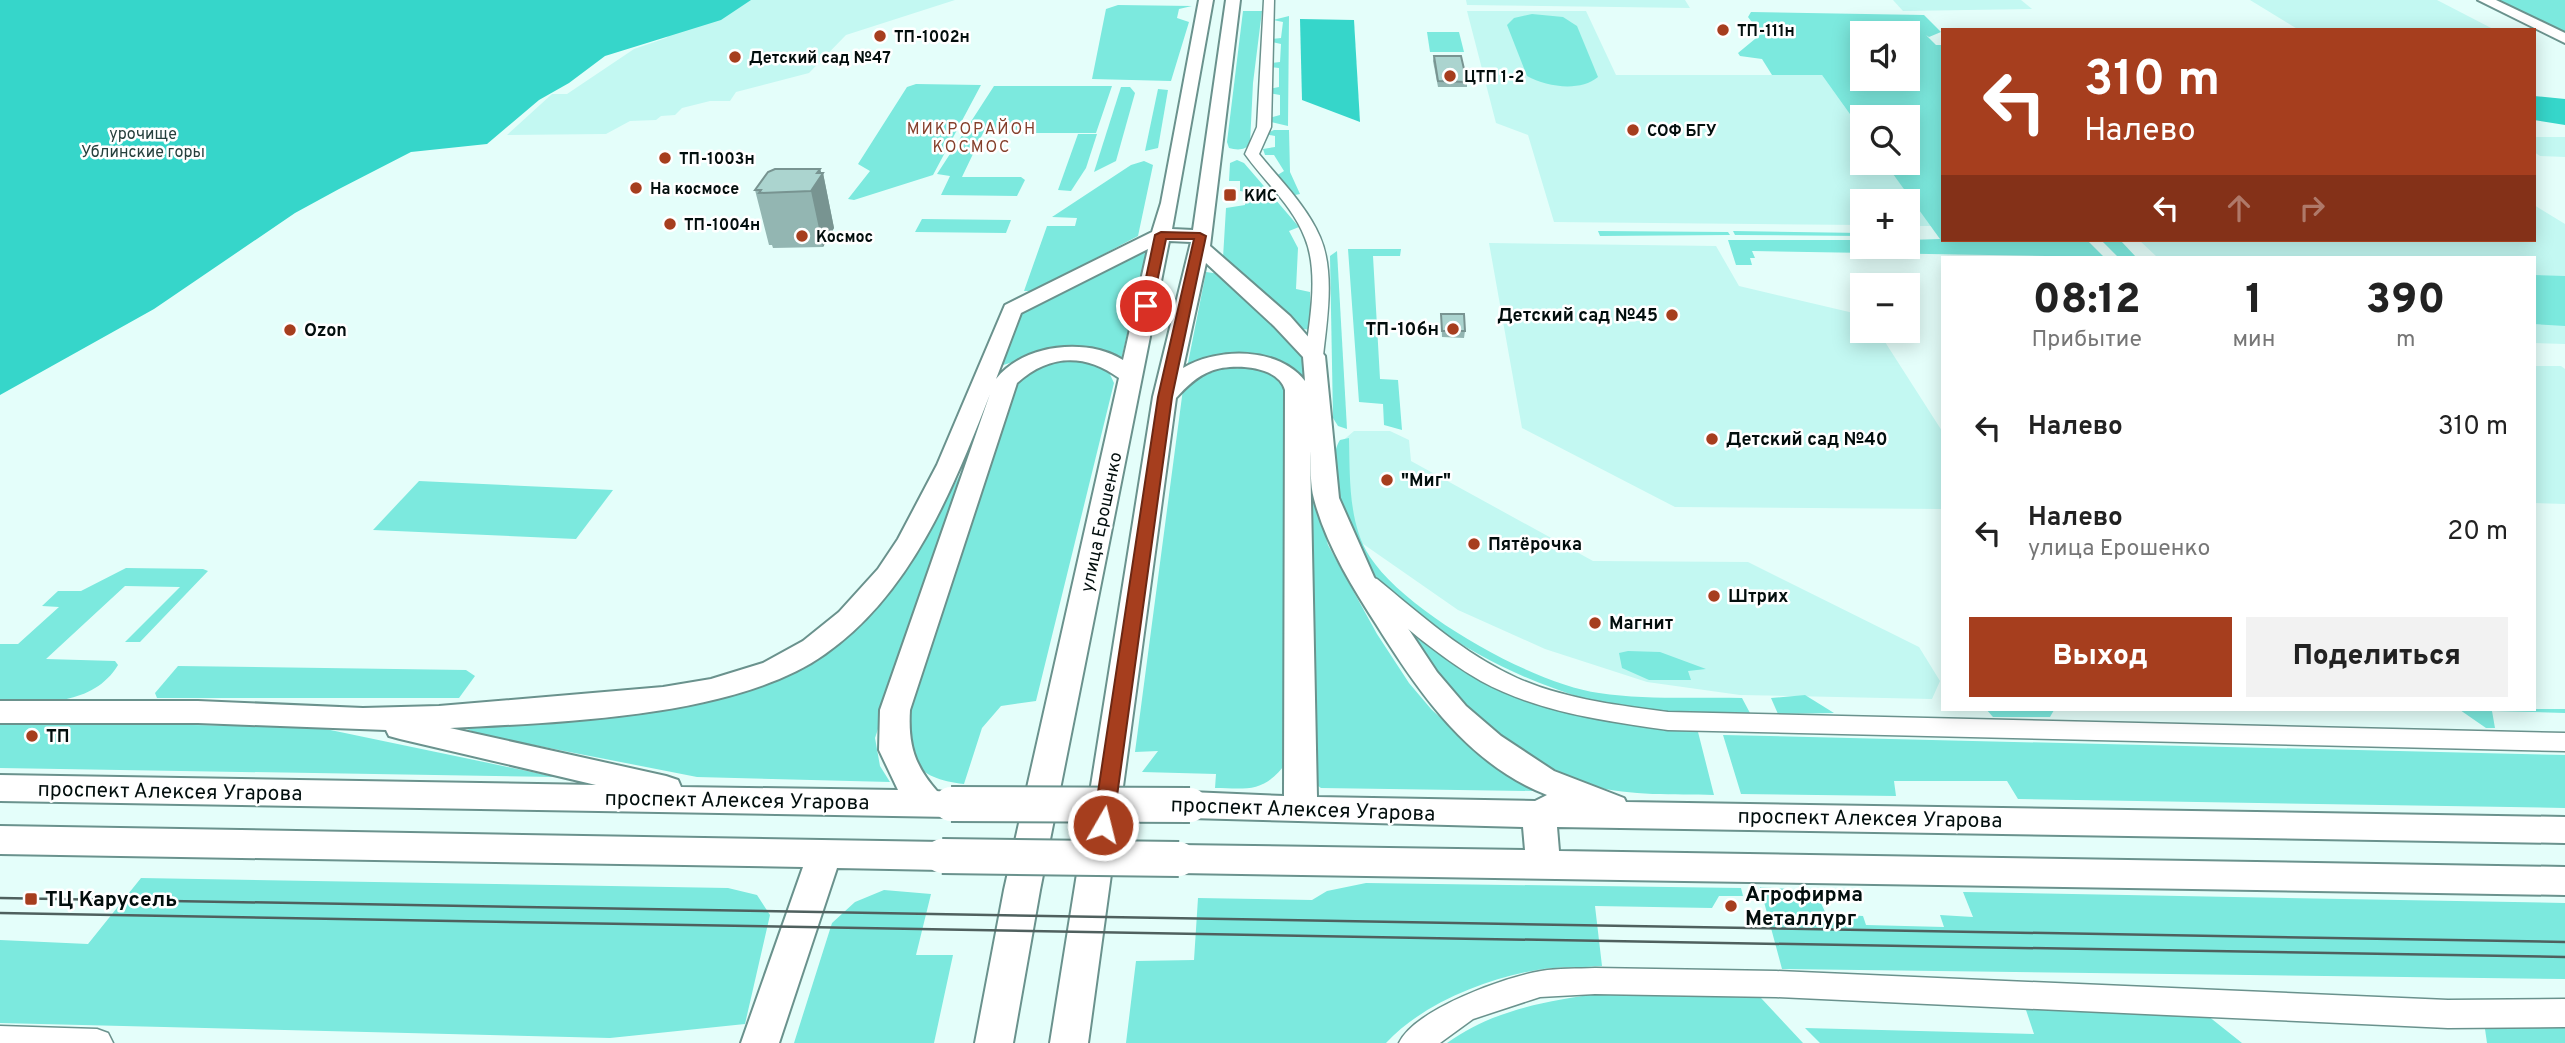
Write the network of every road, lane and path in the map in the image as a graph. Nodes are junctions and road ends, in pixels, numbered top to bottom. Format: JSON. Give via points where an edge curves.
{"nodes":[{"id":1,"x":1206,"y":0,"type":"edge"},
{"id":2,"x":1233,"y":0,"type":"edge"},
{"id":3,"x":1269,"y":0,"type":"edge"},
{"id":4,"x":2473,"y":0,"type":"edge"},
{"id":5,"x":2485,"y":0,"type":"edge"},
{"id":6,"x":2529,"y":28,"type":"edge"},
{"id":7,"x":2536,"y":32,"type":"edge"},
{"id":8,"x":2565,"y":39,"type":"edge"},
{"id":9,"x":2565,"y":46,"type":"edge"},
{"id":10,"x":1161,"y":235,"type":"junction"},
{"id":11,"x":1200,"y":242,"type":"junction"},
{"id":12,"x":1012,"y":309,"type":"joint"},
{"id":13,"x":1314,"y":356,"type":"junction"},
{"id":14,"x":1132,"y":376,"type":"junction"},
{"id":15,"x":1165,"y":397,"type":"junction"},
{"id":16,"x":1360,"y":577,"type":"junction"},
{"id":17,"x":0,"y":712,"type":"edge"},
{"id":18,"x":360,"y":719,"type":"junction"},
{"id":19,"x":2565,"y":741,"type":"edge"},
{"id":20,"x":1543,"y":780,"type":"junction"},
{"id":21,"x":0,"y":788,"type":"edge"},
{"id":22,"x":719,"y":801,"type":"junction"},
{"id":23,"x":939,"y":803,"type":"junction"},
{"id":24,"x":1301,"y":810,"type":"junction"},
{"id":25,"x":1539,"y":814,"type":"junction"},
{"id":26,"x":1637,"y":815,"type":"junction"},
{"id":27,"x":2565,"y":830,"type":"edge"},
{"id":28,"x":0,"y":840,"type":"edge"},
{"id":29,"x":825,"y":853,"type":"junction"},
{"id":30,"x":1543,"y":866,"type":"junction"},
{"id":31,"x":2565,"y":881,"type":"edge"},
{"id":32,"x":2565,"y":1013,"type":"edge"},
{"id":33,"x":0,"y":1041,"type":"edge"},
{"id":34,"x":97,"y":1043,"type":"edge"},
{"id":35,"x":760,"y":1043,"type":"edge"},
{"id":36,"x":993,"y":1043,"type":"edge"},
{"id":37,"x":1069,"y":1043,"type":"edge"},
{"id":38,"x":1415,"y":1043,"type":"edge"}],
"edges":[{"from":1,"to":10,"type":"main road","name":"улица Ерошенко"},
{"from":2,"to":11,"type":"main road"},
{"from":3,"to":13,"type":"street","via":[[1264,127],[1252,154],[1307,226],[1316,246],[1318,330]]},
{"from":4,"to":6,"type":"main road"},
{"from":5,"to":8,"type":"main road"},
{"from":7,"to":9,"type":"main road"},
{"from":10,"to":11,"type":"main road"},
{"from":10,"to":12,"type":"main road"},
{"from":10,"to":14,"type":"main road","name":"улица Ерошенко"},
{"from":11,"to":13,"type":"main road"},
{"from":11,"to":15,"type":"main road"},
{"from":12,"to":18,"type":"main road","via":[[951,467],[922,524],[882,582],[827,639],[751,679],[671,699],[466,717]]},
{"from":13,"to":16,"type":"main road","via":[[1326,498]]},
{"from":14,"to":23,"type":"main road","via":[[1107,359],[1083,352],[1055,355],[1014,372],[1001,390],[895,710],[892,736],[897,764]]},
{"from":14,"to":36,"type":"main road","name":"улица Ерошенко"},
{"from":15,"to":24,"type":"main road","via":[[1190,373],[1224,361],[1264,364],[1282,371],[1294,383]]},
{"from":15,"to":37,"type":"main road"},
{"from":16,"to":19,"type":"street","via":[[1441,644],[1492,676],[1609,713],[1706,722]]},
{"from":16,"to":20,"type":"main road","via":[[1426,680],[1455,714]]},
{"from":17,"to":18,"type":"main road"},
{"from":18,"to":22,"type":"main road"},
{"from":20,"to":25,"type":"main road","via":[[1556,799],[1552,808]]},
{"from":20,"to":26,"type":"main road"},
{"from":21,"to":22,"type":"main road","name":"проспект Алексея Угарова"},
{"from":22,"to":23,"type":"main road","name":"проспект Алексея Угарова"},
{"from":23,"to":24,"type":"main road","name":"проспект Алексея Угарова","bridge":true},
{"from":24,"to":25,"type":"main road","name":"проспект Алексея Угарова"},
{"from":25,"to":26,"type":"main road","name":"проспект Алексея Угарова"},
{"from":25,"to":30,"type":"main road"},
{"from":26,"to":27,"type":"main road","name":"проспект Алексея Угарова"},
{"from":28,"to":29,"type":"main road"},
{"from":29,"to":30,"type":"main road","bridge":true},
{"from":29,"to":35,"type":"main road"},
{"from":30,"to":31,"type":"main road"},
{"from":32,"to":38,"type":"street","via":[[2448,1014],[1790,984],[1595,981],[1539,985],[1463,1009]]},
{"from":33,"to":34,"type":"street"}]}
